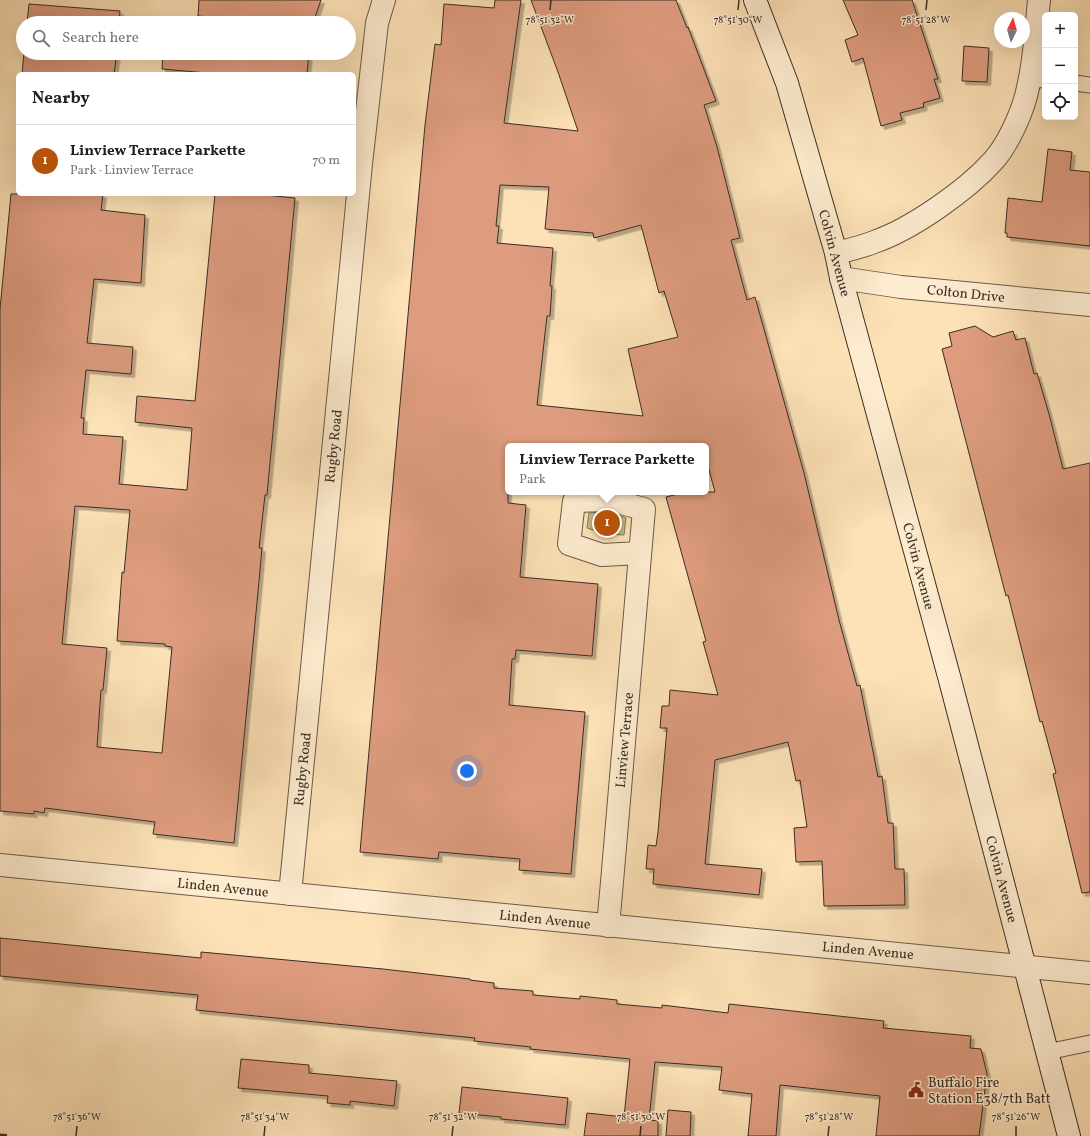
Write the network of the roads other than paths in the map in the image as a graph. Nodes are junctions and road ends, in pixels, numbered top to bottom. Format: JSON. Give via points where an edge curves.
{"nodes":[{"id":1,"x":384,"y":0,"type":"edge"},
{"id":2,"x":755,"y":0,"type":"edge"},
{"id":3,"x":1039,"y":0,"type":"edge"},
{"id":4,"x":1037,"y":80,"type":"edge"},
{"id":5,"x":1078,"y":84,"type":"edge"},
{"id":6,"x":1090,"y":85,"type":"edge"},
{"id":7,"x":836,"y":253,"type":"junction"},
{"id":8,"x":841,"y":278,"type":"junction"},
{"id":9,"x":1090,"y":305,"type":"edge"},
{"id":10,"x":640,"y":553,"type":"dead end"},
{"id":11,"x":0,"y":865,"type":"edge"},
{"id":12,"x":290,"y":894,"type":"junction"},
{"id":13,"x":608,"y":926,"type":"junction"},
{"id":14,"x":1024,"y":965,"type":"junction"},
{"id":15,"x":1090,"y":973,"type":"edge"},
{"id":16,"x":1090,"y":1043,"type":"edge"},
{"id":17,"x":1047,"y":1052,"type":"junction"},
{"id":18,"x":1069,"y":1136,"type":"edge"}],
"edges":[{"from":1,"to":12,"type":"street","name":"Rugby Road","via":[[377,23],[362,156]]},
{"from":2,"to":7,"type":"street","name":"Colvin Avenue","via":[[787,83]]},
{"from":3,"to":4,"type":"street"},
{"from":4,"to":7,"type":"street","via":[[994,160],[958,193],[919,220],[876,242]]},
{"from":5,"to":6,"type":"lane"},
{"from":7,"to":8,"type":"street","name":"Colvin Avenue"},
{"from":8,"to":9,"type":"street","name":"Colton Drive","via":[[901,287]]},
{"from":8,"to":14,"type":"street","name":"Colvin Avenue"},
{"from":10,"to":13,"type":"street","name":"Linview Terrace"},
{"from":11,"to":12,"type":"street","name":"Linden Avenue"},
{"from":12,"to":13,"type":"street","name":"Linden Avenue"},
{"from":13,"to":14,"type":"street","name":"Linden Avenue"},
{"from":14,"to":15,"type":"street","name":"Linden Avenue"},
{"from":14,"to":17,"type":"street","name":"Colvin Avenue"},
{"from":16,"to":17,"type":"lane"},
{"from":17,"to":18,"type":"street","name":"Colvin Avenue"}]}
